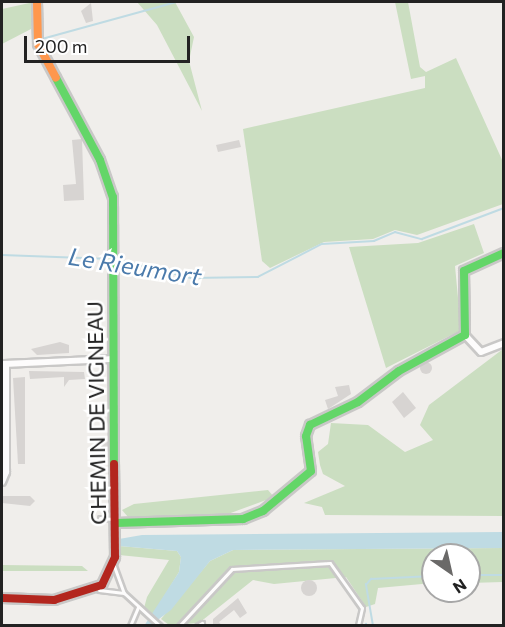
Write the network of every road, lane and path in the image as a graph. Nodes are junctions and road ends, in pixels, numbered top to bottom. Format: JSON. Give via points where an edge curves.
{"nodes":[{"id":1,"x":37,"y":2,"type":"edge"},
{"id":2,"x":504,"y":253,"type":"edge"},
{"id":3,"x":465,"y":335,"type":"junction"},
{"id":4,"x":504,"y":343,"type":"edge"},
{"id":5,"x":112,"y":359,"type":"junction"},
{"id":6,"x":4,"y":364,"type":"edge"},
{"id":7,"x":2,"y":482,"type":"edge"},
{"id":8,"x":100,"y":518,"type":"dead end"},
{"id":9,"x":115,"y":521,"type":"junction"},
{"id":10,"x":114,"y":566,"type":"junction"},
{"id":11,"x":95,"y":590,"type":"junction"},
{"id":12,"x":124,"y":593,"type":"junction"},
{"id":13,"x":2,"y":597,"type":"edge"},
{"id":14,"x":138,"y":608,"type":"junction"},
{"id":15,"x":202,"y":623,"type":"dead end"},
{"id":16,"x":130,"y":626,"type":"edge"},
{"id":17,"x":160,"y":626,"type":"edge"},
{"id":18,"x":179,"y":626,"type":"edge"},
{"id":19,"x":197,"y":626,"type":"edge"},
{"id":20,"x":358,"y":626,"type":"edge"}],
"edges":[{"from":1,"to":5,"type":"street","name":"CHEMIN DE VIGNEAU","via":[[38,44],[111,184]]},
{"from":2,"to":3,"type":"street","via":[[464,271]]},
{"from":3,"to":4,"type":"street","via":[[481,352]]},
{"from":3,"to":9,"type":"street","via":[[404,367],[358,402],[310,425],[311,471],[256,515]]},
{"from":5,"to":6,"type":"street"},
{"from":5,"to":9,"type":"street","name":"CHEMIN DE VIGNEAU"},
{"from":6,"to":7,"type":"street","via":[[6,472]]},
{"from":8,"to":9,"type":"lane"},
{"from":9,"to":10,"type":"street","name":"CHEMIN DE VIGNEAU"},
{"from":10,"to":11,"type":"street"},
{"from":10,"to":12,"type":"lane"},
{"from":11,"to":12,"type":"lane"},
{"from":11,"to":13,"type":"street","via":[[54,600]]},
{"from":12,"to":14,"type":"lane"},
{"from":14,"to":16,"type":"lane"},
{"from":14,"to":17,"type":"lane"},
{"from":15,"to":19,"type":"lane"},
{"from":18,"to":20,"type":"lane","via":[[232,569],[330,563],[362,608]]}]}
